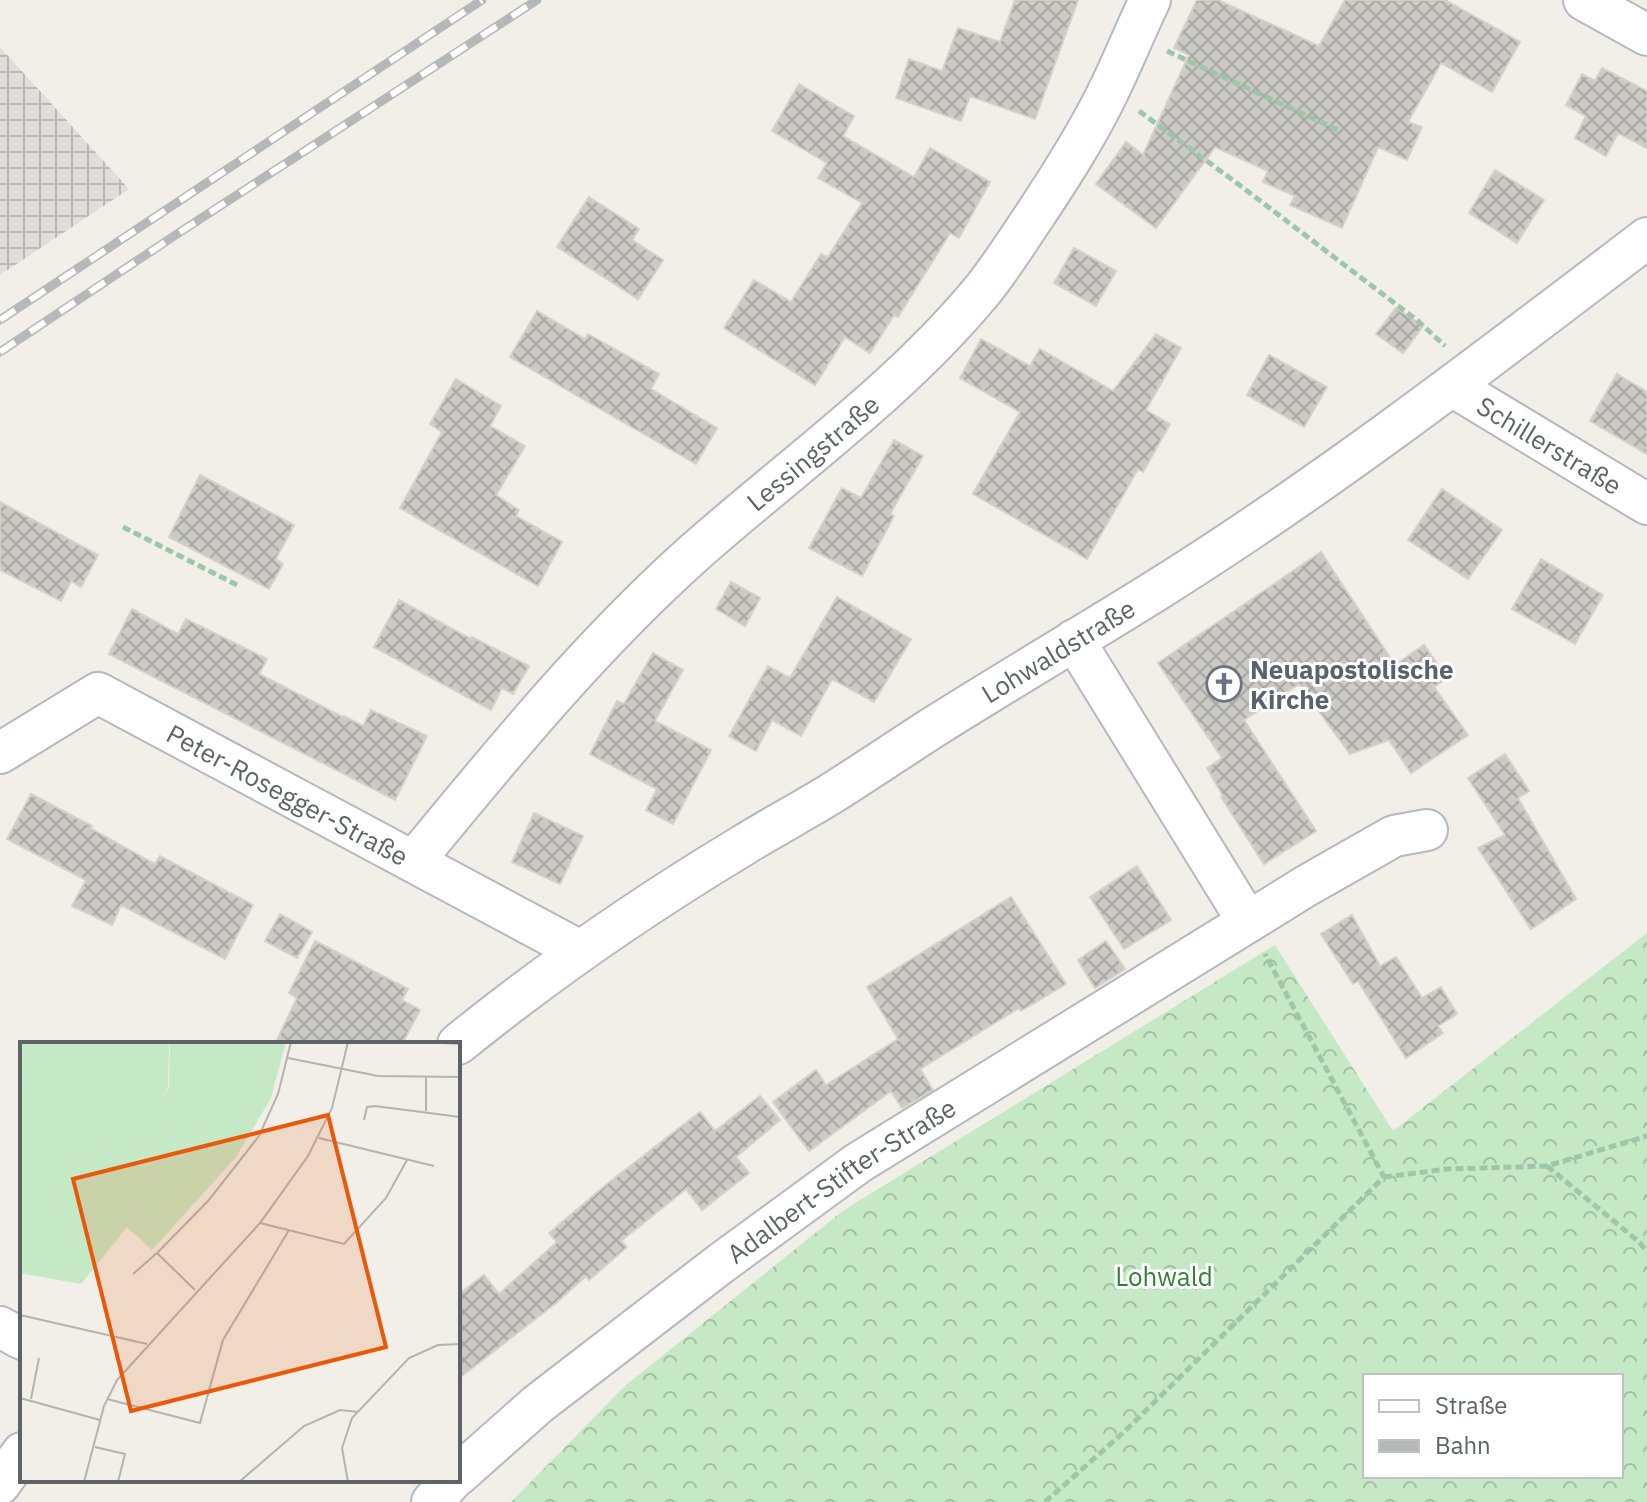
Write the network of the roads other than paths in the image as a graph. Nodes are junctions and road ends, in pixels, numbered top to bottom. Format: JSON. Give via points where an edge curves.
{"nodes":[{"id":1,"x":1584,"y":0,"type":"edge"},
{"id":2,"x":1141,"y":18,"type":"edge"},
{"id":3,"x":1647,"y":35,"type":"edge"},
{"id":4,"x":1647,"y":238,"type":"edge"},
{"id":5,"x":1462,"y":378,"type":"junction"},
{"id":6,"x":1647,"y":504,"type":"edge"},
{"id":7,"x":1074,"y":640,"type":"junction"},
{"id":8,"x":0,"y":753,"type":"edge"},
{"id":9,"x":1427,"y":830,"type":"dead end"},
{"id":10,"x":414,"y":861,"type":"junction"},
{"id":11,"x":1248,"y":922,"type":"junction"},
{"id":12,"x":580,"y":951,"type":"junction"},
{"id":13,"x":460,"y":1042,"type":"edge"},
{"id":14,"x":0,"y":1327,"type":"edge"},
{"id":15,"x":20,"y":1338,"type":"edge"},
{"id":16,"x":20,"y":1456,"type":"edge"},
{"id":17,"x":460,"y":1473,"type":"edge"},
{"id":18,"x":450,"y":1482,"type":"edge"},
{"id":19,"x":0,"y":1484,"type":"edge"},
{"id":20,"x":432,"y":1502,"type":"edge"}],
"edges":[{"from":1,"to":3,"type":"street"},
{"from":2,"to":10,"type":"street","name":"Lessingstraße","via":[[1063,173],[997,271],[950,328],[903,376],[647,598],[516,738]]},
{"from":4,"to":5,"type":"street","name":"Lohwaldstraße"},
{"from":5,"to":6,"type":"street","name":"Schillerstraße"},
{"from":5,"to":7,"type":"street","name":"Lohwaldstraße","via":[[1244,533]]},
{"from":7,"to":11,"type":"street"},
{"from":7,"to":12,"type":"street","name":"Lohwaldstraße"},
{"from":8,"to":10,"type":"street","name":"Peter-Rosegger-Straße","via":[[98,693]]},
{"from":9,"to":11,"type":"street","name":"Adalbert-Stifter-Straße","via":[[1394,836]]},
{"from":10,"to":12,"type":"street","name":"Peter-Rosegger-Straße"},
{"from":11,"to":17,"type":"street","name":"Adalbert-Stifter-Straße","via":[[858,1163],[538,1404]]},
{"from":12,"to":13,"type":"street","name":"Lohwaldstraße"},
{"from":14,"to":15,"type":"street"},
{"from":16,"to":19,"type":"street"},
{"from":18,"to":20,"type":"street"}]}
